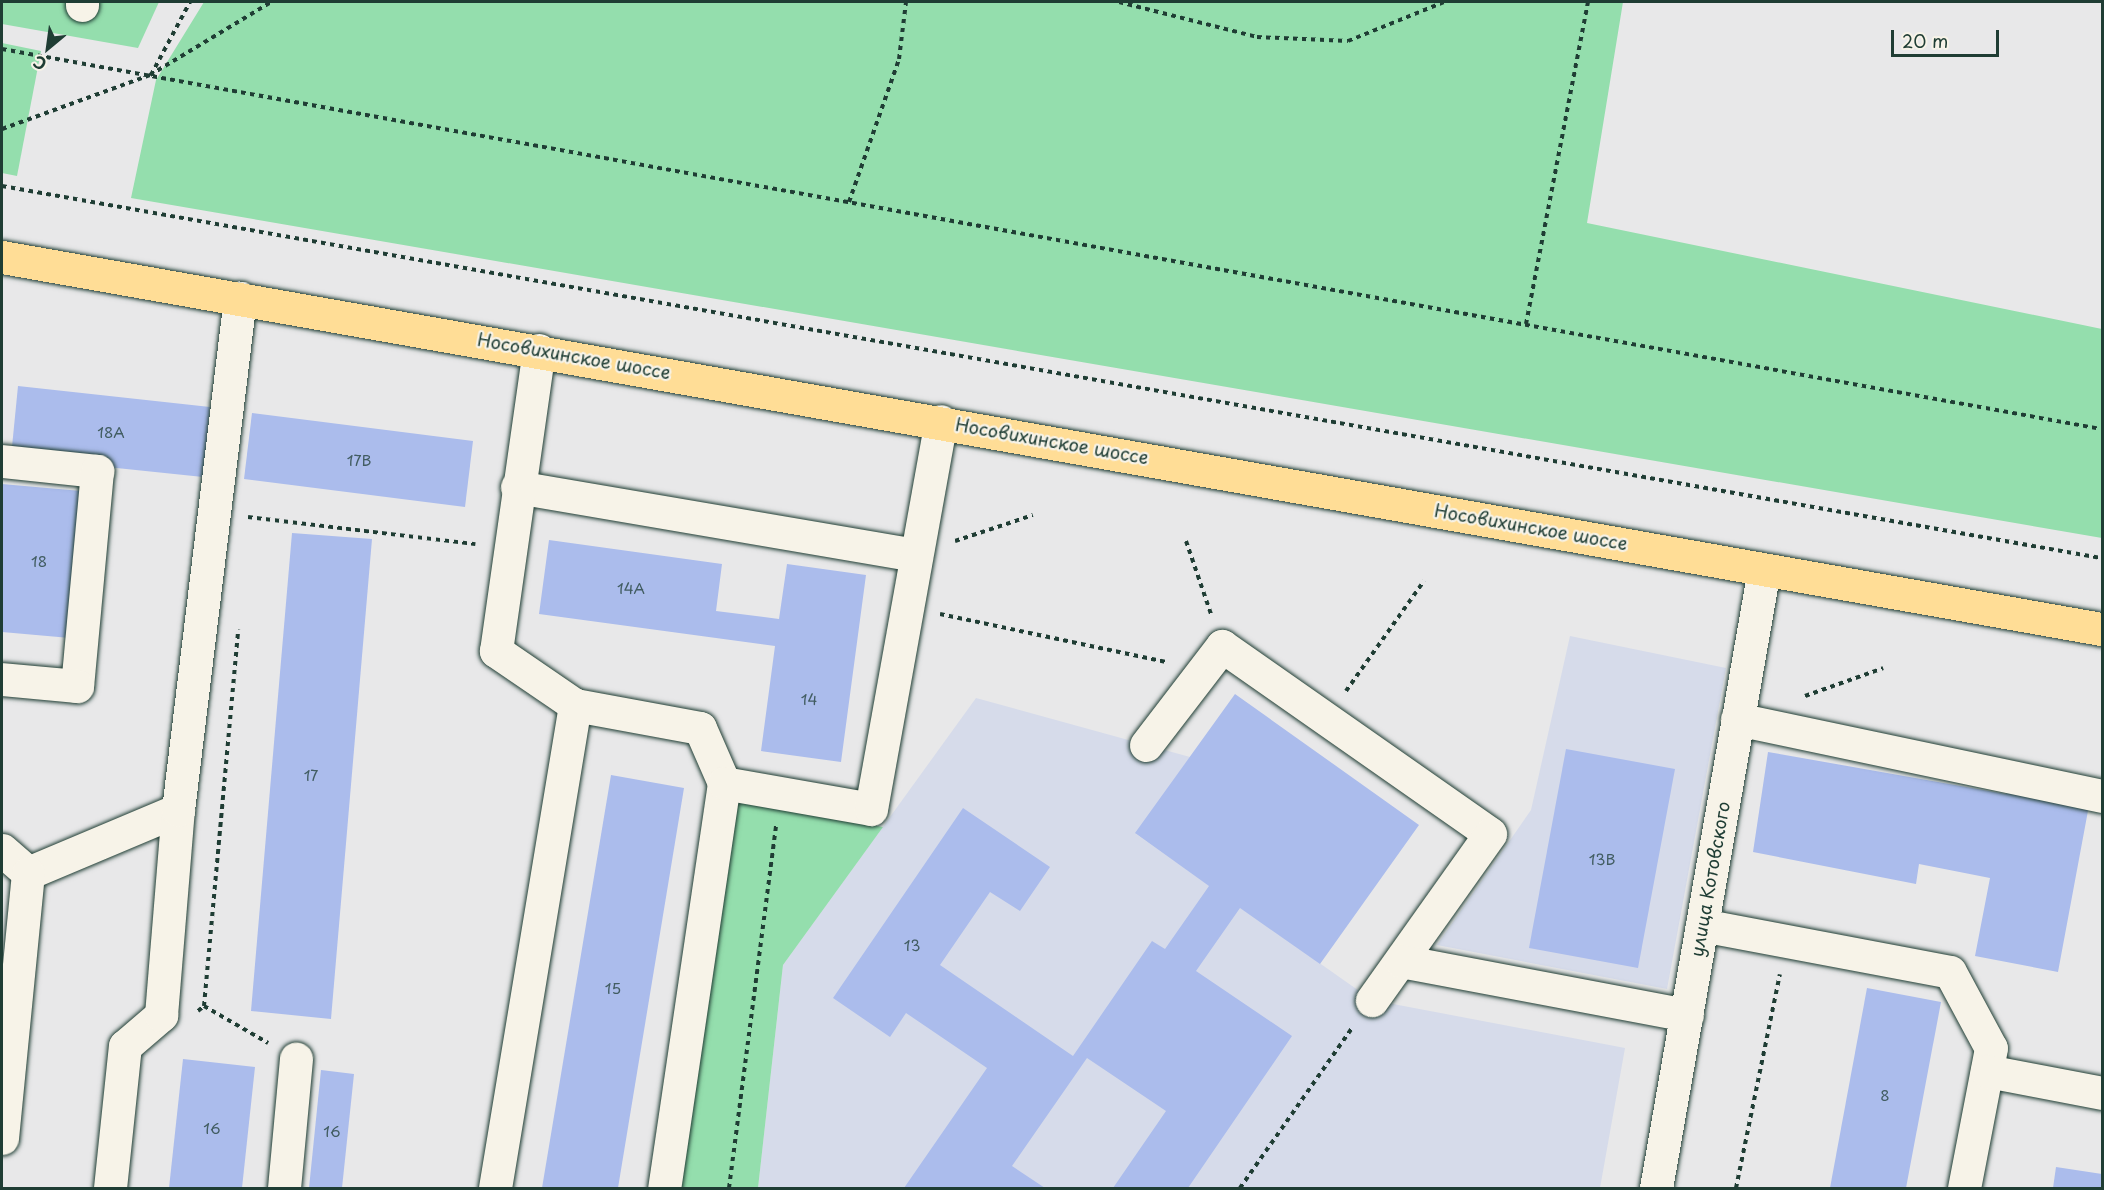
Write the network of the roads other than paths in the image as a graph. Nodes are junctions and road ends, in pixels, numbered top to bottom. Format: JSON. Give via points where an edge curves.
{"nodes":[{"id":1,"x":2,"y":257,"type":"edge"},
{"id":2,"x":240,"y":298,"type":"junction"},
{"id":3,"x":539,"y":350,"type":"junction"},
{"id":4,"x":941,"y":421,"type":"junction"},
{"id":5,"x":2,"y":461,"type":"edge"},
{"id":6,"x":517,"y":487,"type":"junction"},
{"id":7,"x":915,"y":555,"type":"junction"},
{"id":8,"x":1764,"y":569,"type":"junction"},
{"id":9,"x":2103,"y":630,"type":"edge"},
{"id":10,"x":2,"y":679,"type":"edge"},
{"id":11,"x":575,"y":705,"type":"junction"},
{"id":12,"x":1737,"y":719,"type":"junction"},
{"id":13,"x":1146,"y":745,"type":"dead end"},
{"id":14,"x":724,"y":783,"type":"junction"},
{"id":15,"x":2103,"y":796,"type":"edge"},
{"id":16,"x":178,"y":810,"type":"junction"},
{"id":17,"x":2,"y":850,"type":"edge"},
{"id":18,"x":28,"y":873,"type":"junction"},
{"id":19,"x":1702,"y":925,"type":"junction"},
{"id":20,"x":1401,"y":961,"type":"junction"},
{"id":21,"x":1372,"y":1000,"type":"road end"},
{"id":22,"x":1687,"y":1015,"type":"junction"},
{"id":23,"x":296,"y":1059,"type":"road end"},
{"id":24,"x":1987,"y":1071,"type":"junction"},
{"id":25,"x":2103,"y":1093,"type":"edge"},
{"id":26,"x":2,"y":1138,"type":"edge"},
{"id":27,"x":110,"y":1188,"type":"edge"},
{"id":28,"x":284,"y":1188,"type":"edge"},
{"id":29,"x":495,"y":1188,"type":"edge"},
{"id":30,"x":664,"y":1188,"type":"edge"},
{"id":31,"x":1656,"y":1188,"type":"edge"},
{"id":32,"x":1964,"y":1188,"type":"edge"}],
"edges":[{"from":1,"to":2,"type":"main road","name":"Носовихинское шоссе"},
{"from":2,"to":3,"type":"main road","name":"Носовихинское шоссе"},
{"from":2,"to":16,"type":"street"},
{"from":3,"to":4,"type":"main road","name":"Носовихинское шоссе"},
{"from":3,"to":6,"type":"street"},
{"from":4,"to":7,"type":"street"},
{"from":4,"to":8,"type":"main road","name":"Носовихинское шоссе"},
{"from":5,"to":10,"type":"street","via":[[97,471],[77,686]]},
{"from":6,"to":7,"type":"street"},
{"from":6,"to":11,"type":"street","via":[[496,651]]},
{"from":7,"to":14,"type":"street","via":[[871,808]]},
{"from":8,"to":9,"type":"main road","name":"Носовихинское шоссе"},
{"from":8,"to":12,"type":"street","name":"улица Котовского"},
{"from":11,"to":14,"type":"street","via":[[699,728]]},
{"from":11,"to":29,"type":"street"},
{"from":12,"to":15,"type":"street"},
{"from":12,"to":19,"type":"street","name":"улица Котовского"},
{"from":13,"to":20,"type":"street","via":[[1213,658],[1326,718],[1490,834]]},
{"from":14,"to":30,"type":"street"},
{"from":16,"to":18,"type":"street"},
{"from":16,"to":27,"type":"street","via":[[161,1015],[125,1046]]},
{"from":17,"to":18,"type":"street"},
{"from":18,"to":26,"type":"street"},
{"from":19,"to":22,"type":"street","name":"улица Котовского"},
{"from":19,"to":24,"type":"street","via":[[1950,972],[1991,1048]]},
{"from":20,"to":21,"type":"street"},
{"from":20,"to":22,"type":"street"},
{"from":22,"to":31,"type":"street","name":"улица Котовского"},
{"from":23,"to":28,"type":"street"},
{"from":24,"to":25,"type":"street"},
{"from":24,"to":32,"type":"street"}]}
